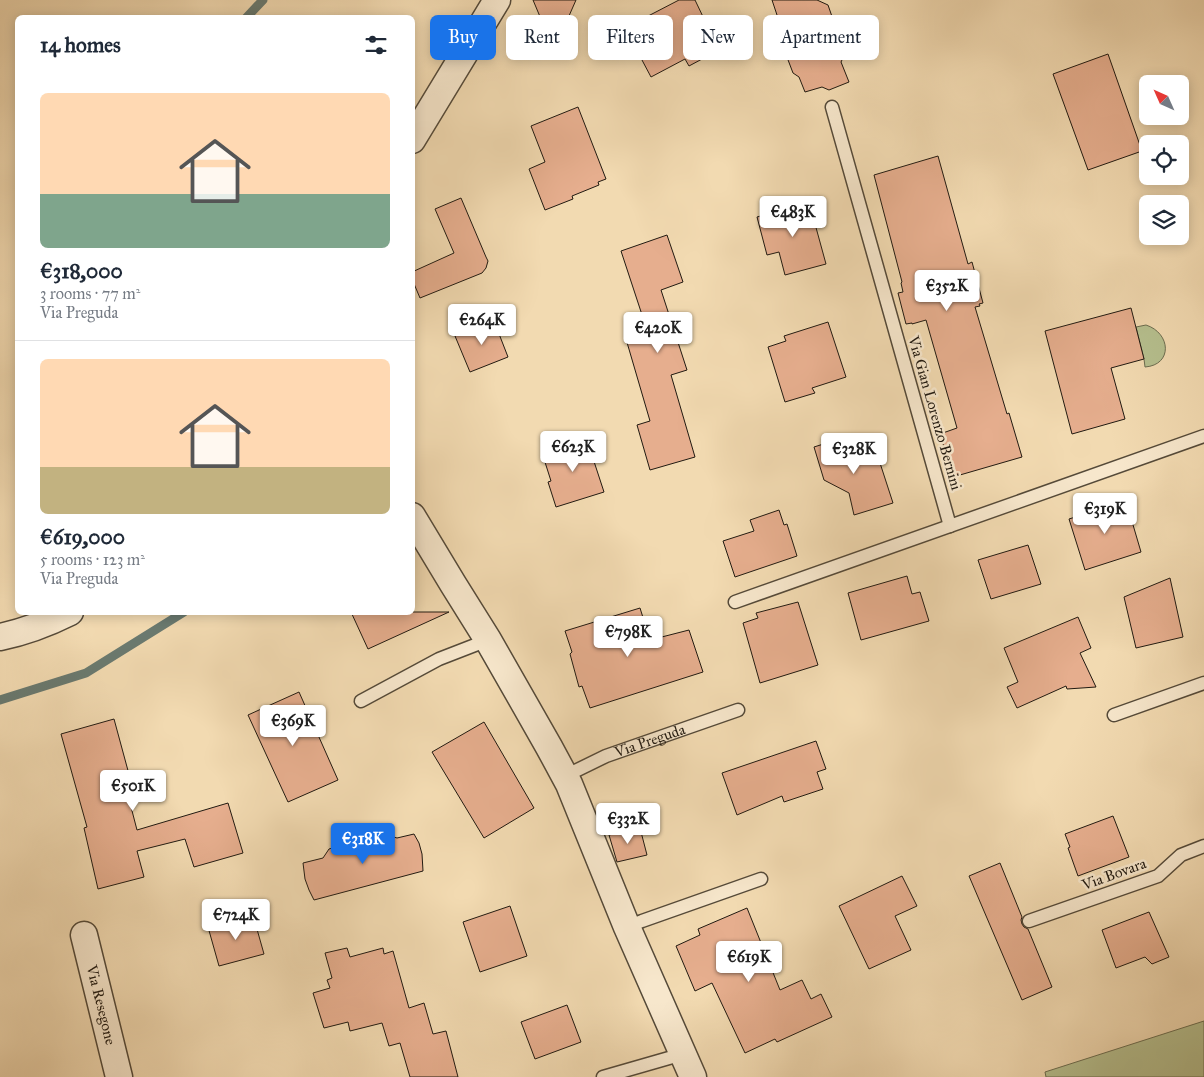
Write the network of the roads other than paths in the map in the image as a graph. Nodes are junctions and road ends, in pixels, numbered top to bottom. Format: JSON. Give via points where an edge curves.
{"nodes":[{"id":1,"x":498,"y":0,"type":"edge"},
{"id":2,"x":832,"y":106,"type":"dead end"},
{"id":3,"x":415,"y":135,"type":"edge"},
{"id":4,"x":1204,"y":436,"type":"edge"},
{"id":5,"x":415,"y":521,"type":"edge"},
{"id":6,"x":950,"y":526,"type":"junction"},
{"id":7,"x":735,"y":602,"type":"dead end"},
{"id":8,"x":63,"y":615,"type":"edge"},
{"id":9,"x":0,"y":637,"type":"edge"},
{"id":10,"x":488,"y":640,"type":"junction"},
{"id":11,"x":1204,"y":683,"type":"edge"},
{"id":12,"x":361,"y":700,"type":"dead end"},
{"id":13,"x":738,"y":710,"type":"dead end"},
{"id":14,"x":1114,"y":715,"type":"dead end"},
{"id":15,"x":565,"y":776,"type":"junction"},
{"id":16,"x":1204,"y":846,"type":"edge"},
{"id":17,"x":761,"y":879,"type":"dead end"},
{"id":18,"x":1029,"y":921,"type":"dead end"},
{"id":19,"x":627,"y":927,"type":"junction"},
{"id":20,"x":84,"y":935,"type":"dead end"},
{"id":21,"x":688,"y":1065,"type":"edge"},
{"id":22,"x":119,"y":1077,"type":"edge"},
{"id":23,"x":603,"y":1077,"type":"edge"}],
"edges":[{"from":1,"to":3,"type":"street"},
{"from":2,"to":6,"type":"lane","name":"Via Gian Lorenzo Bernini"},
{"from":4,"to":6,"type":"lane"},
{"from":5,"to":10,"type":"street"},
{"from":6,"to":7,"type":"lane"},
{"from":8,"to":9,"type":"street"},
{"from":10,"to":12,"type":"lane","via":[[438,659]]},
{"from":10,"to":15,"type":"street"},
{"from":11,"to":14,"type":"lane"},
{"from":13,"to":15,"type":"lane","name":"Via Preguda","via":[[606,756]]},
{"from":15,"to":19,"type":"street"},
{"from":16,"to":18,"type":"lane","name":"Via Bovara","via":[[1182,855],[1158,876]]},
{"from":17,"to":19,"type":"lane"},
{"from":19,"to":21,"type":"street"},
{"from":20,"to":22,"type":"street","name":"Via Resegone"},
{"from":21,"to":23,"type":"lane"}]}
